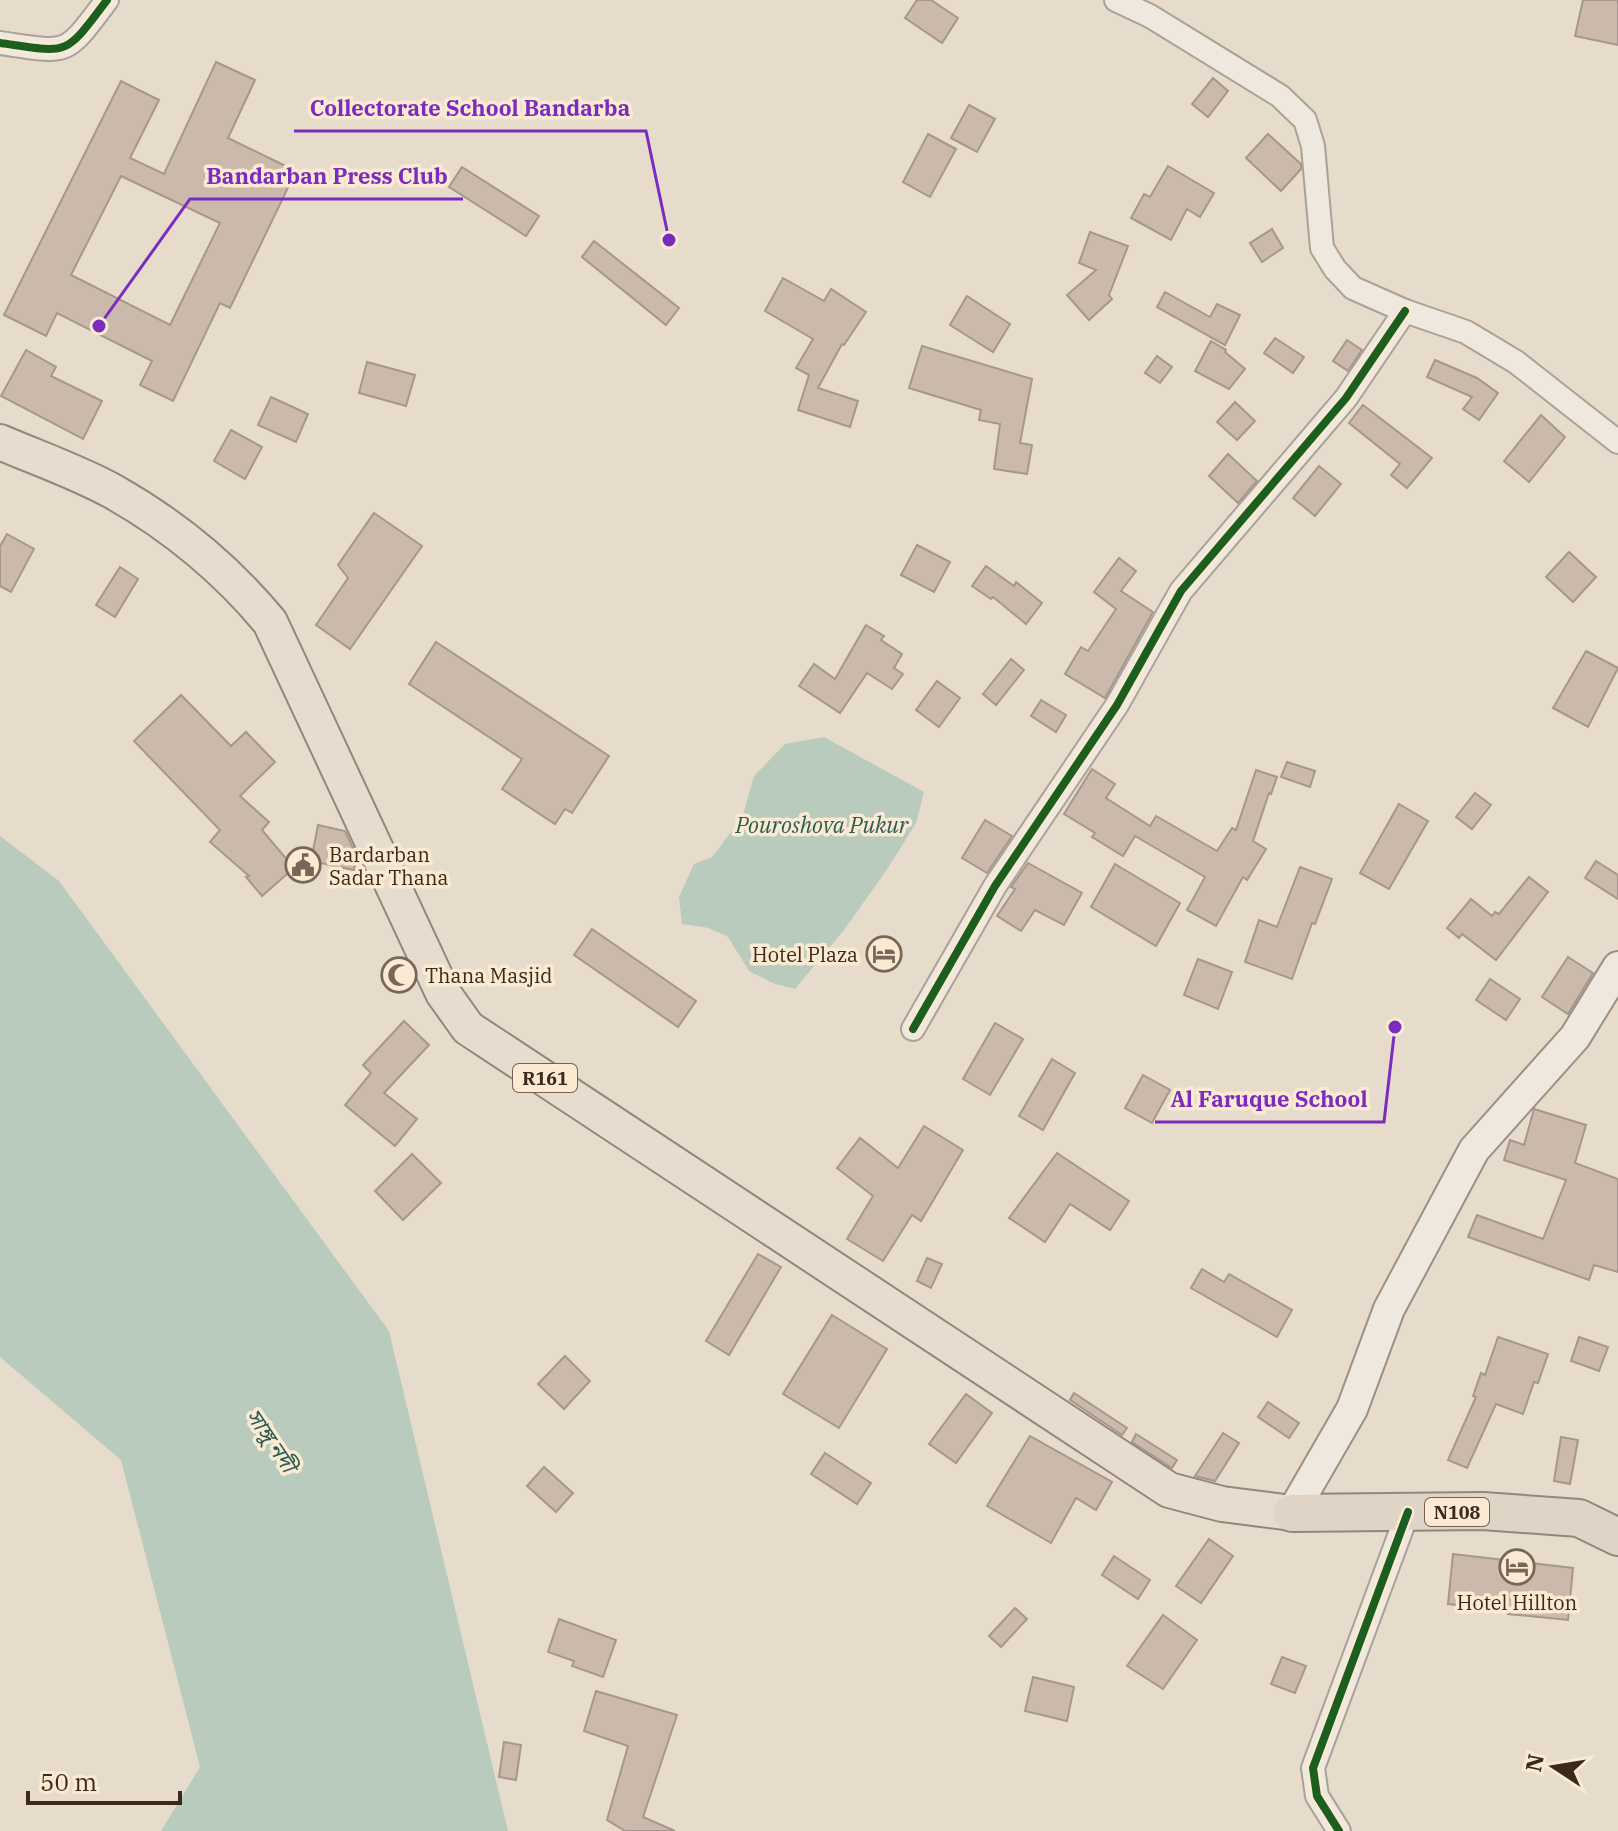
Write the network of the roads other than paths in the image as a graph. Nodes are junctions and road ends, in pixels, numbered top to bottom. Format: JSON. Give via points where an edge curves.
{"nodes":[{"id":1,"x":107,"y":0,"type":"edge"},
{"id":2,"x":1116,"y":0,"type":"edge"},
{"id":3,"x":0,"y":43,"type":"edge"},
{"id":4,"x":1405,"y":311,"type":"junction"},
{"id":5,"x":0,"y":442,"type":"edge"},
{"id":6,"x":1618,"y":442,"type":"edge"},
{"id":7,"x":1618,"y":967,"type":"edge"},
{"id":8,"x":913,"y":1029,"type":"dead end"},
{"id":9,"x":1408,"y":1512,"type":"junction"},
{"id":10,"x":1292,"y":1513,"type":"junction"},
{"id":11,"x":1618,"y":1537,"type":"edge"},
{"id":12,"x":1339,"y":1831,"type":"edge"}],
"edges":[{"from":1,"to":3,"type":"street","via":[[77,40],[62,50]]},
{"from":2,"to":4,"type":"street","via":[[1280,96],[1305,120],[1313,146],[1322,248],[1353,288]]},
{"from":4,"to":6,"type":"street","via":[[1466,332],[1516,362]]},
{"from":4,"to":8,"type":"street","via":[[1346,398],[1181,591],[1117,705],[995,886]]},
{"from":5,"to":10,"type":"main road","number":"R161","via":[[112,491],[188,540],[270,622],[443,993],[468,1028],[1169,1490],[1222,1504]]},
{"from":7,"to":10,"type":"main road","via":[[1575,1037],[1474,1150],[1389,1309],[1352,1409]]},
{"from":9,"to":10,"type":"highway","number":"N108"},
{"from":9,"to":11,"type":"highway","number":"N108","via":[[1579,1518]]},
{"from":9,"to":12,"type":"street","via":[[1313,1768],[1317,1796]]}]}
